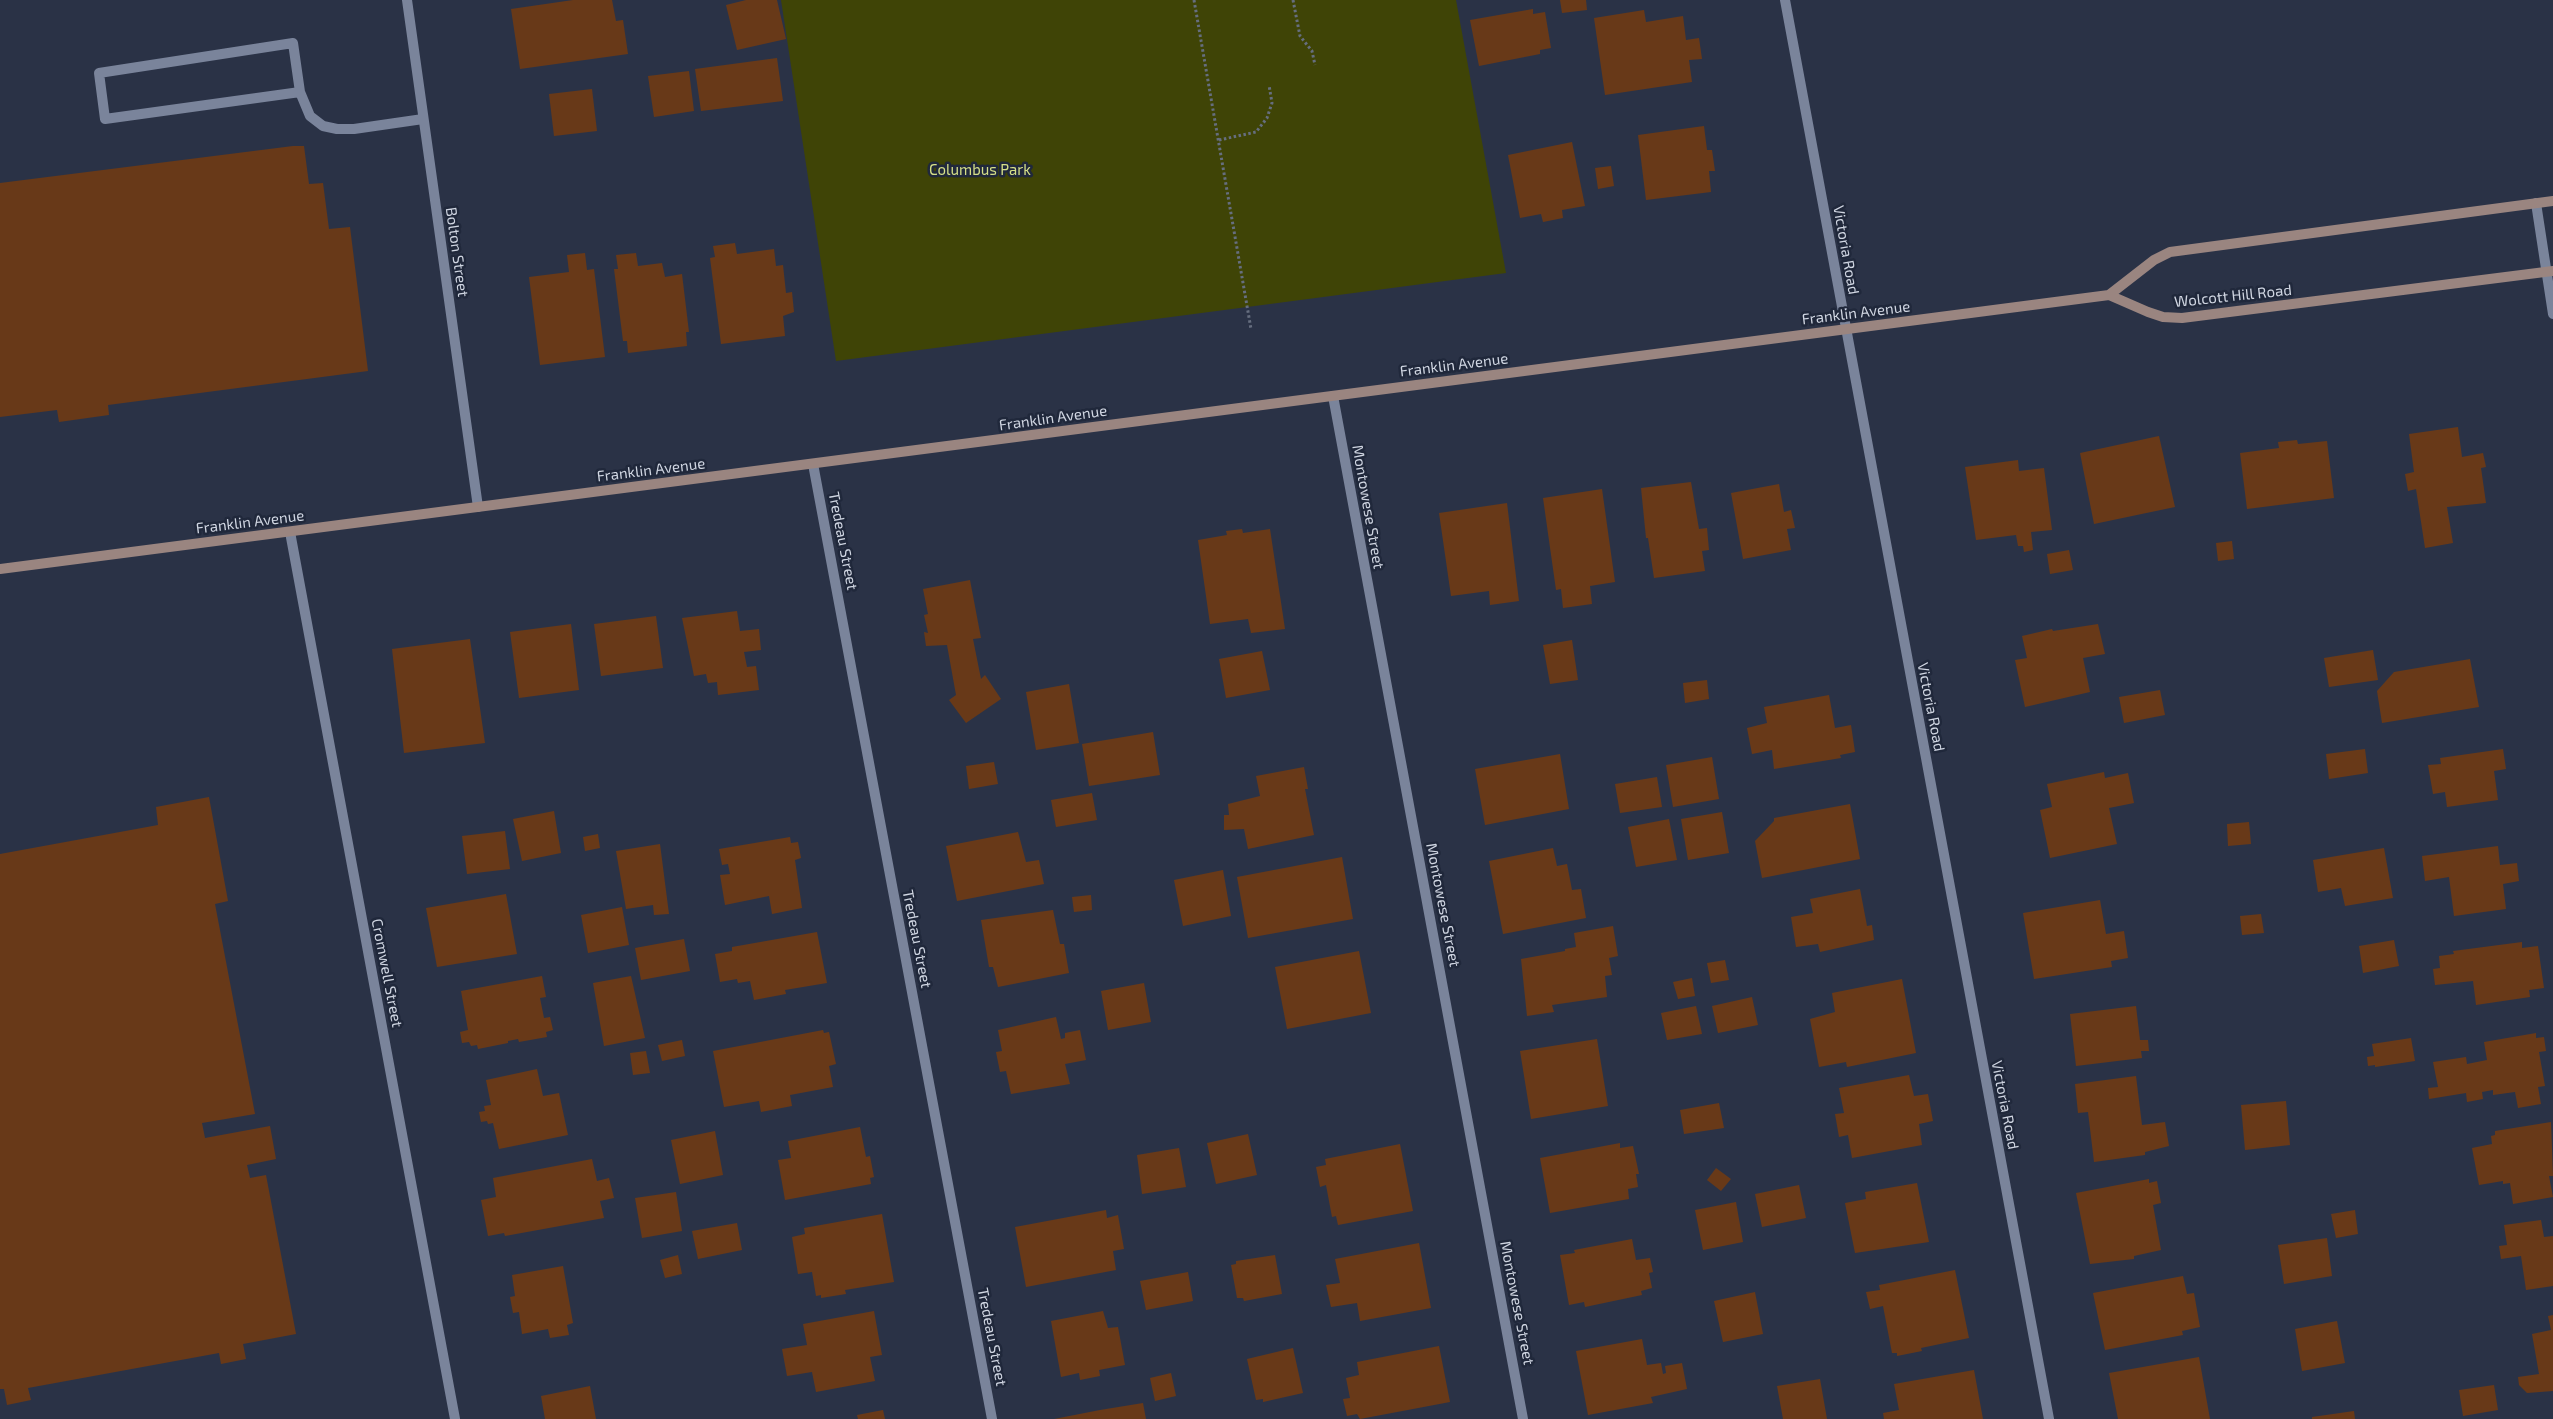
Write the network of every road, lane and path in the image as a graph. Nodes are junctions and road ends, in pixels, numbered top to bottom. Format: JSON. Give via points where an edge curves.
{"nodes":[{"id":1,"x":407,"y":0,"type":"edge"},
{"id":2,"x":1194,"y":0,"type":"edge"},
{"id":3,"x":1293,"y":0,"type":"edge"},
{"id":4,"x":1785,"y":0,"type":"edge"},
{"id":5,"x":1315,"y":65,"type":"dead end"},
{"id":6,"x":1269,"y":85,"type":"dead end"},
{"id":7,"x":300,"y":92,"type":"junction"},
{"id":8,"x":424,"y":119,"type":"junction"},
{"id":9,"x":1219,"y":140,"type":"junction"},
{"id":10,"x":2553,"y":201,"type":"edge"},
{"id":11,"x":2536,"y":203,"type":"junction"},
{"id":12,"x":2550,"y":272,"type":"edge"},
{"id":13,"x":2110,"y":295,"type":"junction"},
{"id":14,"x":2553,"y":314,"type":"edge"},
{"id":15,"x":1251,"y":330,"type":"dead end"},
{"id":16,"x":1845,"y":330,"type":"junction"},
{"id":17,"x":1333,"y":396,"type":"junction"},
{"id":18,"x":813,"y":464,"type":"junction"},
{"id":19,"x":478,"y":507,"type":"junction"},
{"id":20,"x":290,"y":532,"type":"junction"},
{"id":21,"x":0,"y":570,"type":"edge"},
{"id":22,"x":455,"y":1419,"type":"edge"},
{"id":23,"x":992,"y":1419,"type":"edge"},
{"id":24,"x":1524,"y":1419,"type":"edge"},
{"id":25,"x":2049,"y":1419,"type":"edge"}],
"edges":[{"from":1,"to":8,"type":"street","name":"Bolton Street"},
{"from":2,"to":9,"type":"path"},
{"from":3,"to":5,"type":"path","via":[[1300,36],[1312,52]]},
{"from":4,"to":16,"type":"street","name":"Victoria Road"},
{"from":6,"to":9,"type":"path","via":[[1272,103],[1267,118],[1256,132]]},
{"from":7,"to":7,"type":"street","via":[[293,43],[99,73],[105,119]]},
{"from":7,"to":8,"type":"street","via":[[310,116],[323,126],[354,129]]},
{"from":8,"to":19,"type":"street","name":"Bolton Street"},
{"from":9,"to":15,"type":"path"},
{"from":10,"to":11,"type":"main road"},
{"from":11,"to":12,"type":"street"},
{"from":11,"to":13,"type":"main road","via":[[2170,252],[2154,260]]},
{"from":12,"to":13,"type":"main road","name":"Wolcott Hill Road","via":[[2182,318],[2163,317]]},
{"from":12,"to":14,"type":"street"},
{"from":13,"to":16,"type":"main road","name":"Franklin Avenue"},
{"from":16,"to":17,"type":"main road","name":"Franklin Avenue"},
{"from":16,"to":25,"type":"street","name":"Victoria Road"},
{"from":17,"to":18,"type":"main road","name":"Franklin Avenue"},
{"from":17,"to":24,"type":"street","name":"Montowese Street"},
{"from":18,"to":19,"type":"main road","name":"Franklin Avenue"},
{"from":18,"to":23,"type":"street","name":"Tredeau Street"},
{"from":19,"to":20,"type":"main road","name":"Franklin Avenue"},
{"from":20,"to":21,"type":"main road","name":"Franklin Avenue"},
{"from":20,"to":22,"type":"street","name":"Cromwell Street"}]}
